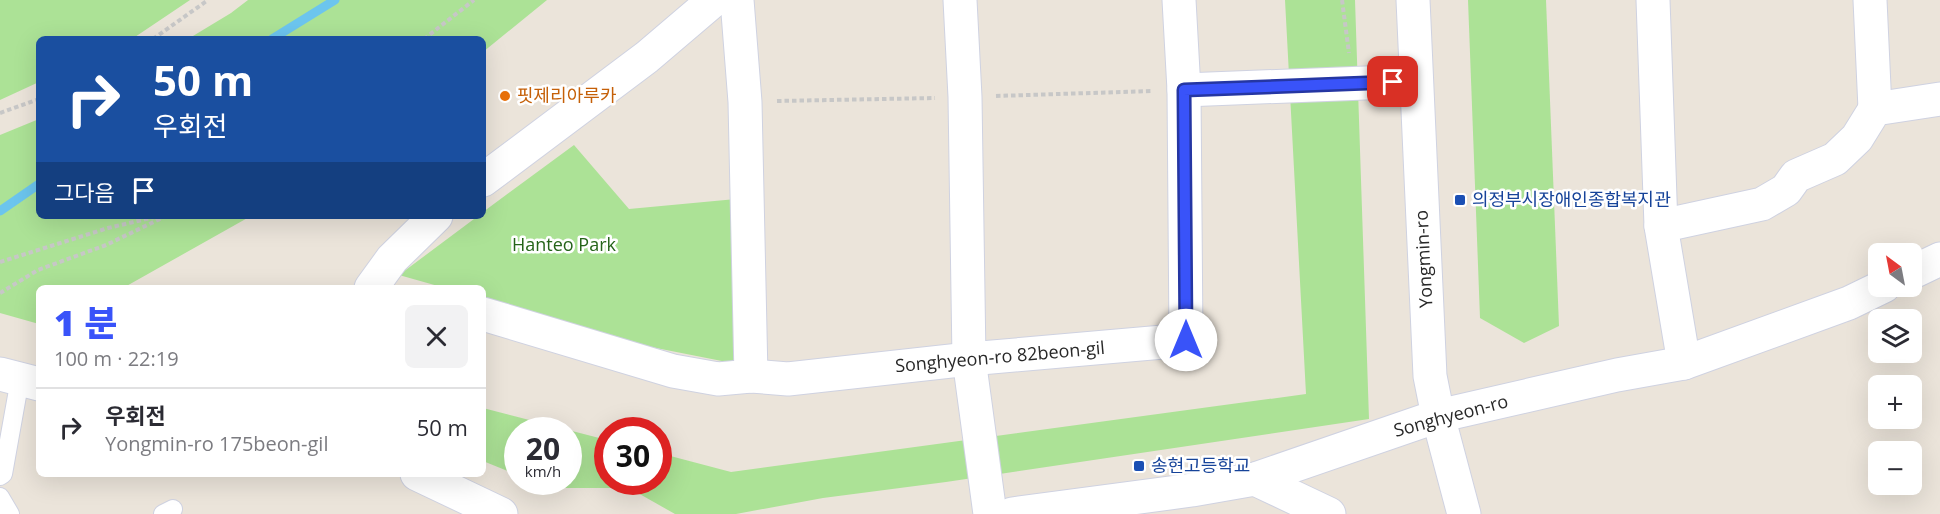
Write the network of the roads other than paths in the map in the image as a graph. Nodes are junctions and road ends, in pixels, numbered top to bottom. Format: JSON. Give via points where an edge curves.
{"nodes":[{"id":1,"x":714,"y":0,"type":"edge"},
{"id":2,"x":738,"y":0,"type":"edge"},
{"id":3,"x":960,"y":0,"type":"edge"},
{"id":4,"x":1179,"y":0,"type":"edge"},
{"id":5,"x":1413,"y":0,"type":"edge"},
{"id":6,"x":1653,"y":0,"type":"edge"},
{"id":7,"x":1870,"y":0,"type":"edge"},
{"id":8,"x":1416,"y":81,"type":"junction"},
{"id":9,"x":1184,"y":90,"type":"junction"},
{"id":10,"x":1940,"y":99,"type":"edge"},
{"id":11,"x":1875,"y":109,"type":"junction"},
{"id":12,"x":486,"y":178,"type":"edge"},
{"id":13,"x":433,"y":219,"type":"edge"},
{"id":14,"x":1661,"y":226,"type":"junction"},
{"id":15,"x":1940,"y":259,"type":"edge"},
{"id":16,"x":1922,"y":268,"type":"edge"},
{"id":17,"x":381,"y":285,"type":"edge"},
{"id":18,"x":1868,"y":294,"type":"edge"},
{"id":19,"x":486,"y":315,"type":"edge"},
{"id":20,"x":969,"y":359,"type":"junction"},
{"id":21,"x":1684,"y":363,"type":"junction"},
{"id":22,"x":750,"y":376,"type":"junction"},
{"id":23,"x":20,"y":379,"type":"edge"},
{"id":24,"x":1438,"y":416,"type":"junction"},
{"id":25,"x":0,"y":476,"type":"edge"},
{"id":26,"x":423,"y":477,"type":"edge"},
{"id":27,"x":1255,"y":479,"type":"junction"},
{"id":28,"x":0,"y":497,"type":"edge"},
{"id":29,"x":9,"y":514,"type":"edge"},
{"id":30,"x":501,"y":514,"type":"edge"},
{"id":31,"x":990,"y":514,"type":"edge"},
{"id":32,"x":1012,"y":514,"type":"edge"},
{"id":33,"x":1329,"y":514,"type":"edge"},
{"id":34,"x":1464,"y":514,"type":"edge"}],
"edges":[{"from":1,"to":12,"type":"street","via":[[647,57]]},
{"from":2,"to":22,"type":"street","via":[[745,102]]},
{"from":3,"to":20,"type":"street"},
{"from":4,"to":9,"type":"street","name":"Songhyeon-ro 82beon-gil"},
{"from":5,"to":8,"type":"street","name":"Yongmin-ro"},
{"from":6,"to":14,"type":"street"},
{"from":7,"to":11,"type":"street"},
{"from":8,"to":9,"type":"street"},
{"from":8,"to":24,"type":"street","name":"Yongmin-ro","via":[[1430,376]]},
{"from":9,"to":20,"type":"street","name":"Songhyeon-ro 82beon-gil","via":[[1186,340]]},
{"from":10,"to":11,"type":"street"},
{"from":11,"to":14,"type":"street","via":[[1857,138],[1835,159],[1796,176],[1786,190],[1762,204]]},
{"from":13,"to":17,"type":"street","via":[[392,259]]},
{"from":14,"to":21,"type":"street"},
{"from":15,"to":16,"type":"street"},
{"from":18,"to":21,"type":"street","name":"Songhyeon-ro"},
{"from":19,"to":22,"type":"street","name":"Songhyeon-ro 82beon-gil","via":[[673,371],[718,379]]},
{"from":20,"to":22,"type":"street","name":"Songhyeon-ro 82beon-gil","via":[[789,379]]},
{"from":20,"to":31,"type":"street"},
{"from":21,"to":24,"type":"street","name":"Songhyeon-ro"},
{"from":23,"to":25,"type":"lane"},
{"from":24,"to":27,"type":"street","name":"Songhyeon-ro"},
{"from":24,"to":34,"type":"street","name":"Yongmin-ro"},
{"from":26,"to":30,"type":"street"},
{"from":27,"to":32,"type":"street","name":"Songhyeon-ro"},
{"from":27,"to":33,"type":"street"},
{"from":28,"to":29,"type":"lane"}]}
